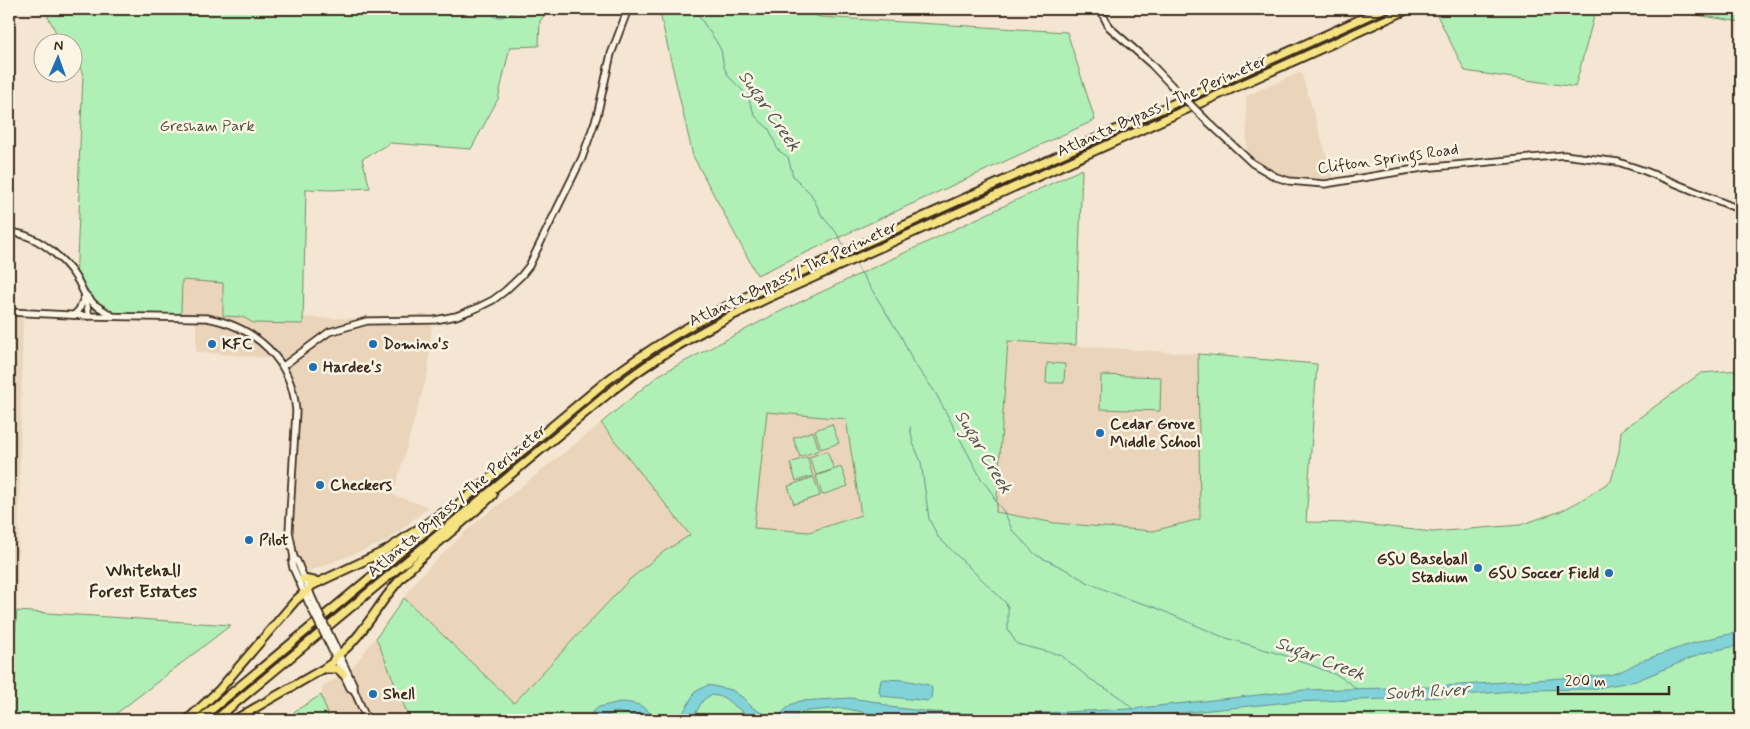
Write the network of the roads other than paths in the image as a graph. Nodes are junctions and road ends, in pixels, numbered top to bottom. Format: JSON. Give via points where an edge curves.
{"nodes":[{"id":1,"x":628,"y":9,"type":"edge"},
{"id":2,"x":1100,"y":9,"type":"edge"},
{"id":3,"x":1384,"y":9,"type":"edge"},
{"id":4,"x":1410,"y":9,"type":"edge"},
{"id":5,"x":1741,"y":210,"type":"edge"},
{"id":6,"x":9,"y":232,"type":"edge"},
{"id":7,"x":84,"y":293,"type":"junction"},
{"id":8,"x":9,"y":312,"type":"edge"},
{"id":9,"x":73,"y":315,"type":"junction"},
{"id":10,"x":89,"y":316,"type":"junction"},
{"id":11,"x":114,"y":317,"type":"junction"},
{"id":12,"x":283,"y":366,"type":"junction"},
{"id":13,"x":532,"y":457,"type":"junction"},
{"id":14,"x":473,"y":492,"type":"junction"},
{"id":15,"x":294,"y":558,"type":"junction"},
{"id":16,"x":303,"y":579,"type":"junction"},
{"id":17,"x":319,"y":582,"type":"junction"},
{"id":18,"x":306,"y":592,"type":"junction"},
{"id":19,"x":337,"y":656,"type":"junction"},
{"id":20,"x":323,"y":670,"type":"junction"},
{"id":21,"x":343,"y":674,"type":"junction"},
{"id":22,"x":354,"y":690,"type":"junction"},
{"id":23,"x":187,"y":720,"type":"edge"},
{"id":24,"x":199,"y":720,"type":"edge"},
{"id":25,"x":215,"y":720,"type":"edge"},
{"id":26,"x":234,"y":720,"type":"edge"},
{"id":27,"x":366,"y":720,"type":"edge"}],
"edges":[{"from":1,"to":12,"type":"street","via":[[611,54],[597,116],[582,158],[529,266],[521,276],[493,300],[456,316],[435,320],[367,321],[329,332]]},
{"from":2,"to":5,"type":"street","name":"Clifton Springs Road","bridge":true,"via":[[1109,27],[1206,120],[1252,163],[1276,177],[1325,184],[1422,168],[1564,155],[1627,165]]},
{"from":3,"to":14,"type":"highway","name":"Atlanta Bypass / The Perimeter","via":[[704,317],[637,358]]},
{"from":4,"to":13,"type":"highway","name":"Atlanta Bypass / The Perimeter","via":[[703,330],[627,379]]},
{"from":6,"to":7,"type":"street","via":[[17,232],[49,248],[68,266]]},
{"from":7,"to":9,"type":"street","via":[[82,306]]},
{"from":7,"to":10,"type":"street"},
{"from":7,"to":11,"type":"street","via":[[96,306]]},
{"from":8,"to":9,"type":"street"},
{"from":9,"to":10,"type":"street"},
{"from":10,"to":11,"type":"street"},
{"from":11,"to":12,"type":"street","via":[[221,321],[259,341]]},
{"from":12,"to":15,"type":"street","via":[[292,388],[296,411],[289,531]]},
{"from":13,"to":19,"type":"highway","via":[[405,574],[349,647]]},
{"from":13,"to":25,"type":"highway","name":"Atlanta Bypass / The Perimeter"},
{"from":14,"to":17,"type":"highway","via":[[384,551]]},
{"from":14,"to":24,"type":"highway","name":"Atlanta Bypass / The Perimeter"},
{"from":15,"to":16,"type":"street"},
{"from":15,"to":18,"type":"street","via":[[293,568]]},
{"from":16,"to":17,"type":"highway"},
{"from":16,"to":18,"type":"street"},
{"from":17,"to":18,"type":"highway"},
{"from":18,"to":19,"type":"street","bridge":true},
{"from":18,"to":23,"type":"highway","via":[[219,690]]},
{"from":19,"to":20,"type":"highway"},
{"from":19,"to":21,"type":"street"},
{"from":19,"to":22,"type":"street"},
{"from":20,"to":21,"type":"highway","via":[[334,668]]},
{"from":20,"to":26,"type":"highway"},
{"from":21,"to":22,"type":"street"},
{"from":22,"to":27,"type":"street"}]}
